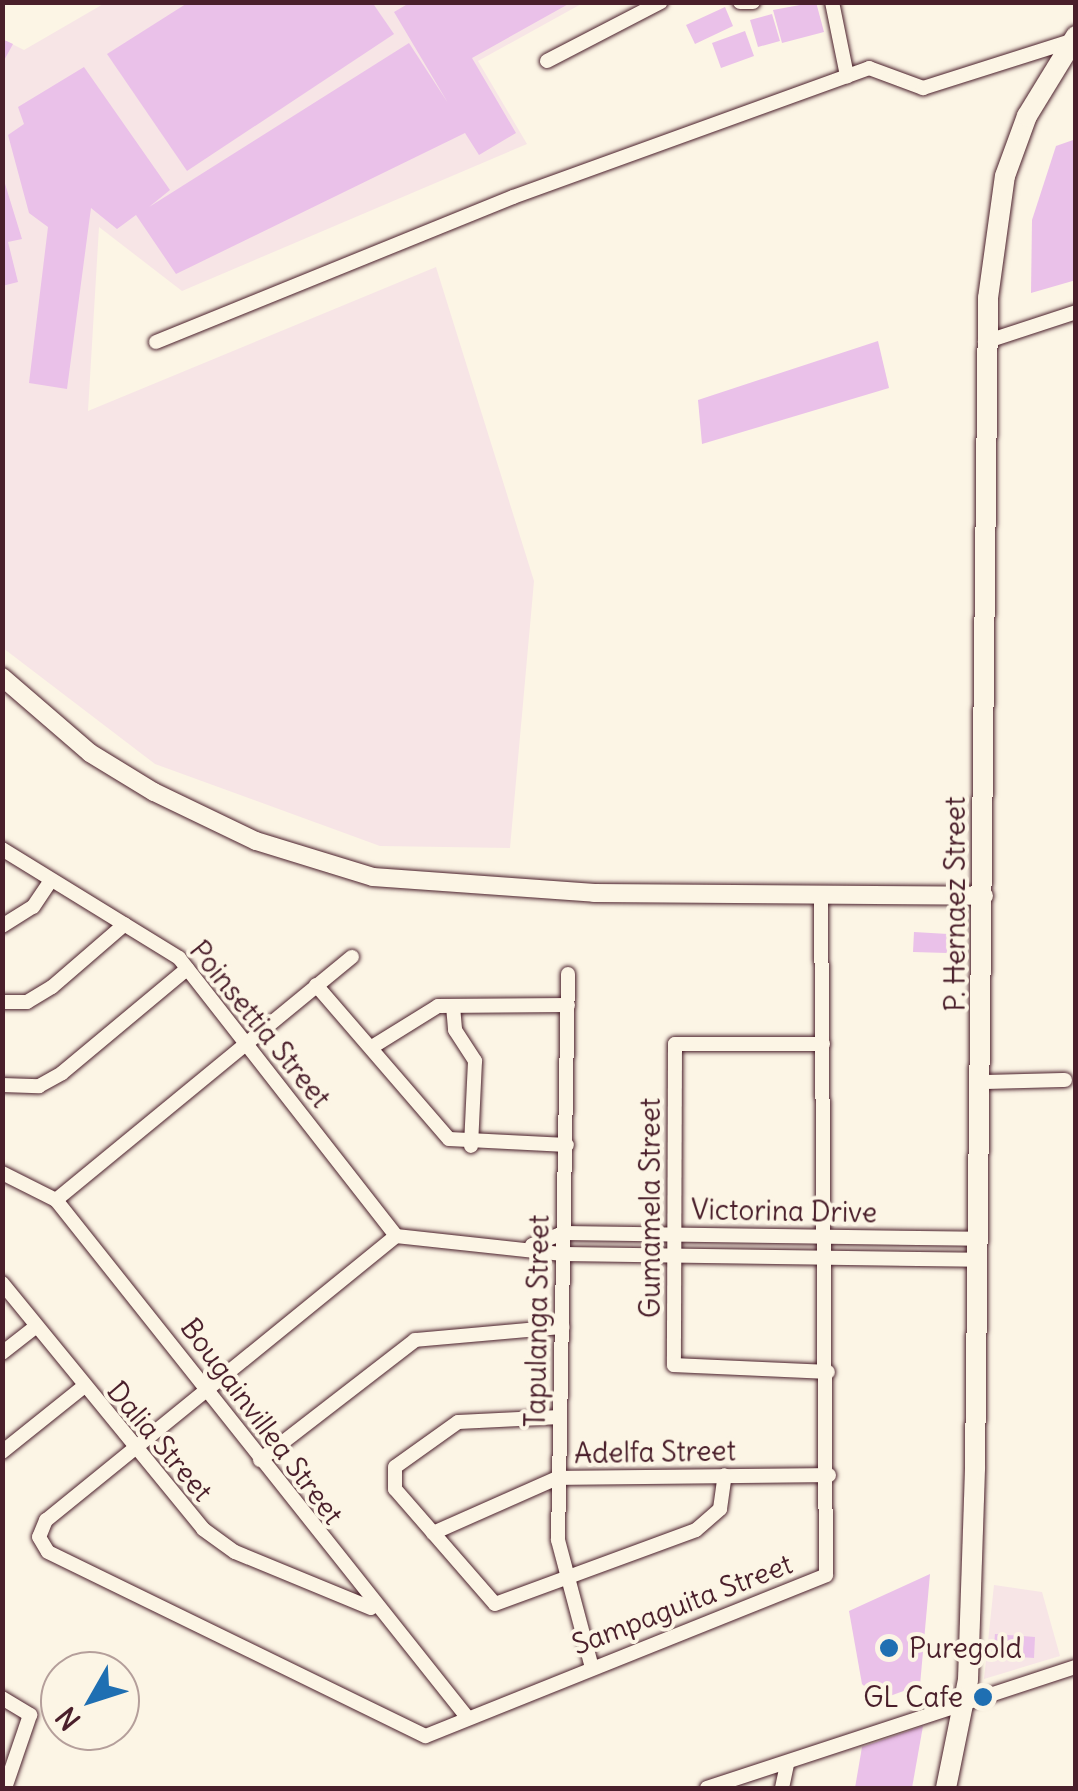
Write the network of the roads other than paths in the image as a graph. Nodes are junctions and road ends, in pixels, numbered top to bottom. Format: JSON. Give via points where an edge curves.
{"nodes":[{"id":1,"x":662,"y":2,"type":"edge"},
{"id":2,"x":740,"y":2,"type":"edge"},
{"id":3,"x":753,"y":2,"type":"edge"},
{"id":4,"x":832,"y":2,"type":"edge"},
{"id":5,"x":1073,"y":39,"type":"edge"},
{"id":6,"x":547,"y":61,"type":"dead end"},
{"id":7,"x":847,"y":76,"type":"junction"},
{"id":8,"x":1076,"y":312,"type":"edge"},
{"id":9,"x":156,"y":342,"type":"dead end"},
{"id":10,"x":985,"y":342,"type":"junction"},
{"id":11,"x":2,"y":677,"type":"edge"},
{"id":12,"x":2,"y":849,"type":"edge"},
{"id":13,"x":49,"y":883,"type":"junction"},
{"id":14,"x":821,"y":894,"type":"junction"},
{"id":15,"x":984,"y":896,"type":"junction"},
{"id":16,"x":125,"y":924,"type":"junction"},
{"id":17,"x":2,"y":926,"type":"edge"},
{"id":18,"x":352,"y":957,"type":"dead end"},
{"id":19,"x":187,"y":969,"type":"junction"},
{"id":20,"x":568,"y":974,"type":"dead end"},
{"id":21,"x":316,"y":985,"type":"junction"},
{"id":22,"x":2,"y":1002,"type":"edge"},
{"id":23,"x":568,"y":1005,"type":"junction"},
{"id":24,"x":454,"y":1006,"type":"junction"},
{"id":25,"x":244,"y":1041,"type":"junction"},
{"id":26,"x":823,"y":1044,"type":"junction"},
{"id":27,"x":372,"y":1047,"type":"junction"},
{"id":28,"x":1065,"y":1080,"type":"dead end"},
{"id":29,"x":982,"y":1082,"type":"junction"},
{"id":30,"x":2,"y":1085,"type":"edge"},
{"id":31,"x":567,"y":1145,"type":"junction"},
{"id":32,"x":471,"y":1146,"type":"junction"},
{"id":33,"x":2,"y":1173,"type":"edge"},
{"id":34,"x":56,"y":1200,"type":"junction"},
{"id":35,"x":563,"y":1233,"type":"junction"},
{"id":36,"x":674,"y":1235,"type":"junction"},
{"id":37,"x":396,"y":1236,"type":"junction"},
{"id":38,"x":826,"y":1237,"type":"junction"},
{"id":39,"x":532,"y":1245,"type":"junction"},
{"id":40,"x":978,"y":1250,"type":"junction"},
{"id":41,"x":562,"y":1254,"type":"junction"},
{"id":42,"x":674,"y":1256,"type":"junction"},
{"id":43,"x":826,"y":1258,"type":"junction"},
{"id":44,"x":2,"y":1283,"type":"edge"},
{"id":45,"x":562,"y":1327,"type":"junction"},
{"id":46,"x":34,"y":1328,"type":"junction"},
{"id":47,"x":2,"y":1353,"type":"edge"},
{"id":48,"x":828,"y":1372,"type":"junction"},
{"id":49,"x":206,"y":1384,"type":"junction"},
{"id":50,"x":82,"y":1388,"type":"junction"},
{"id":51,"x":560,"y":1417,"type":"junction"},
{"id":52,"x":136,"y":1442,"type":"junction"},
{"id":53,"x":2,"y":1452,"type":"edge"},
{"id":54,"x":260,"y":1460,"type":"junction"},
{"id":55,"x":726,"y":1475,"type":"junction"},
{"id":56,"x":829,"y":1475,"type":"junction"},
{"id":57,"x":557,"y":1478,"type":"junction"},
{"id":58,"x":434,"y":1533,"type":"junction"},
{"id":59,"x":564,"y":1577,"type":"junction"},
{"id":60,"x":372,"y":1608,"type":"junction"},
{"id":61,"x":591,"y":1664,"type":"junction"},
{"id":62,"x":1076,"y":1667,"type":"edge"},
{"id":63,"x":2,"y":1698,"type":"edge"},
{"id":64,"x":964,"y":1701,"type":"junction"},
{"id":65,"x":468,"y":1718,"type":"junction"},
{"id":66,"x":788,"y":1765,"type":"junction"},
{"id":67,"x":5,"y":1788,"type":"edge"},
{"id":68,"x":708,"y":1788,"type":"edge"},
{"id":69,"x":782,"y":1788,"type":"edge"},
{"id":70,"x":946,"y":1788,"type":"edge"}],
"edges":[{"from":1,"to":6,"type":"street"},
{"from":2,"to":3,"type":"street"},
{"from":4,"to":7,"type":"street"},
{"from":5,"to":7,"type":"street","via":[[923,88],[892,71]]},
{"from":5,"to":10,"type":"main road","name":"P. Hernaez Street","via":[[1005,176]]},
{"from":7,"to":9,"type":"street"},
{"from":8,"to":10,"type":"street"},
{"from":10,"to":15,"type":"main road","name":"P. Hernaez Street"},
{"from":11,"to":14,"type":"street","via":[[90,753],[154,792],[256,841],[374,877],[516,891]]},
{"from":12,"to":13,"type":"street","name":"Poinsettia Street"},
{"from":13,"to":16,"type":"street","name":"Poinsettia Street"},
{"from":13,"to":17,"type":"street","via":[[33,908]]},
{"from":14,"to":15,"type":"street"},
{"from":14,"to":26,"type":"street","name":"Sampaguita Street"},
{"from":15,"to":29,"type":"main road","name":"P. Hernaez Street"},
{"from":16,"to":19,"type":"street","name":"Poinsettia Street"},
{"from":16,"to":22,"type":"street","via":[[52,987],[27,1002]]},
{"from":18,"to":21,"type":"street"},
{"from":19,"to":25,"type":"street","name":"Poinsettia Street"},
{"from":19,"to":30,"type":"street","via":[[62,1073],[39,1086]]},
{"from":20,"to":23,"type":"street","name":"Tapulanga Street"},
{"from":21,"to":25,"type":"street"},
{"from":21,"to":27,"type":"street"},
{"from":23,"to":24,"type":"street"},
{"from":23,"to":31,"type":"street","name":"Tapulanga Street"},
{"from":24,"to":27,"type":"street","via":[[421,1010]]},
{"from":24,"to":32,"type":"street","via":[[455,1030],[475,1061]]},
{"from":25,"to":34,"type":"street"},
{"from":25,"to":37,"type":"street","name":"Poinsettia Street"},
{"from":26,"to":36,"type":"street","name":"Gumamela Street","via":[[675,1044]]},
{"from":26,"to":38,"type":"street","name":"Sampaguita Street"},
{"from":27,"to":32,"type":"street","via":[[426,1116]]},
{"from":28,"to":29,"type":"street"},
{"from":29,"to":40,"type":"main road","name":"P. Hernaez Street"},
{"from":31,"to":32,"type":"street"},
{"from":31,"to":35,"type":"street","name":"Tapulanga Street"},
{"from":33,"to":34,"type":"street","name":"Bougainvillea Street"},
{"from":34,"to":49,"type":"street","name":"Bougainvillea Street"},
{"from":35,"to":36,"type":"street","name":"Victorina Drive"},
{"from":35,"to":39,"type":"street","name":"Victorina Drive"},
{"from":35,"to":41,"type":"street","name":"Tapulanga Street"},
{"from":36,"to":38,"type":"street","name":"Victorina Drive"},
{"from":36,"to":42,"type":"street","name":"Gumamela Street"},
{"from":37,"to":39,"type":"street","name":"Victorina Drive"},
{"from":37,"to":49,"type":"street"},
{"from":38,"to":40,"type":"street","name":"Victorina Drive"},
{"from":38,"to":43,"type":"street","name":"Sampaguita Street"},
{"from":39,"to":41,"type":"street","name":"Victorina Drive"},
{"from":40,"to":43,"type":"street","name":"Victorina Drive"},
{"from":40,"to":64,"type":"main road","name":"P. Hernaez Street"},
{"from":41,"to":42,"type":"street","name":"Victorina Drive"},
{"from":41,"to":45,"type":"street","name":"Tapulanga Street"},
{"from":42,"to":43,"type":"street","name":"Victorina Drive"},
{"from":42,"to":48,"type":"street","name":"Gumamela Street","via":[[674,1365]]},
{"from":43,"to":48,"type":"street","name":"Sampaguita Street"},
{"from":44,"to":46,"type":"street","name":"Dalia Street"},
{"from":45,"to":51,"type":"street","name":"Tapulanga Street"},
{"from":45,"to":54,"type":"street","via":[[415,1340]]},
{"from":46,"to":47,"type":"street"},
{"from":46,"to":50,"type":"street","name":"Dalia Street"},
{"from":48,"to":56,"type":"street","name":"Sampaguita Street"},
{"from":49,"to":52,"type":"street"},
{"from":49,"to":54,"type":"street","name":"Bougainvillea Street"},
{"from":50,"to":52,"type":"street","name":"Dalia Street"},
{"from":50,"to":53,"type":"street"},
{"from":51,"to":57,"type":"street","name":"Tapulanga Street"},
{"from":51,"to":58,"type":"street","via":[[458,1422],[394,1467],[396,1488]]},
{"from":52,"to":60,"type":"street","name":"Dalia Street","via":[[179,1508],[234,1552]]},
{"from":52,"to":65,"type":"street","name":"Sampaguita Street","via":[[46,1520],[40,1538],[48,1552],[412,1734]]},
{"from":54,"to":60,"type":"street","name":"Bougainvillea Street"},
{"from":55,"to":56,"type":"street","name":"Adelfa Street"},
{"from":55,"to":57,"type":"street","name":"Adelfa Street"},
{"from":55,"to":59,"type":"street","via":[[720,1509],[696,1530]]},
{"from":56,"to":61,"type":"street","name":"Sampaguita Street","via":[[826,1575]]},
{"from":57,"to":58,"type":"street","name":"Adelfa Street"},
{"from":57,"to":59,"type":"street","name":"Tapulanga Street"},
{"from":58,"to":59,"type":"street","via":[[495,1604]]},
{"from":59,"to":61,"type":"street","name":"Tapulanga Street"},
{"from":60,"to":65,"type":"street","name":"Bougainvillea Street"},
{"from":61,"to":65,"type":"street","name":"Sampaguita Street"},
{"from":62,"to":64,"type":"street"},
{"from":63,"to":67,"type":"street","via":[[30,1715]]},
{"from":64,"to":66,"type":"street"},
{"from":64,"to":70,"type":"main road","name":"P. Hernaez Street"},
{"from":66,"to":68,"type":"street"},
{"from":66,"to":69,"type":"street"}]}
